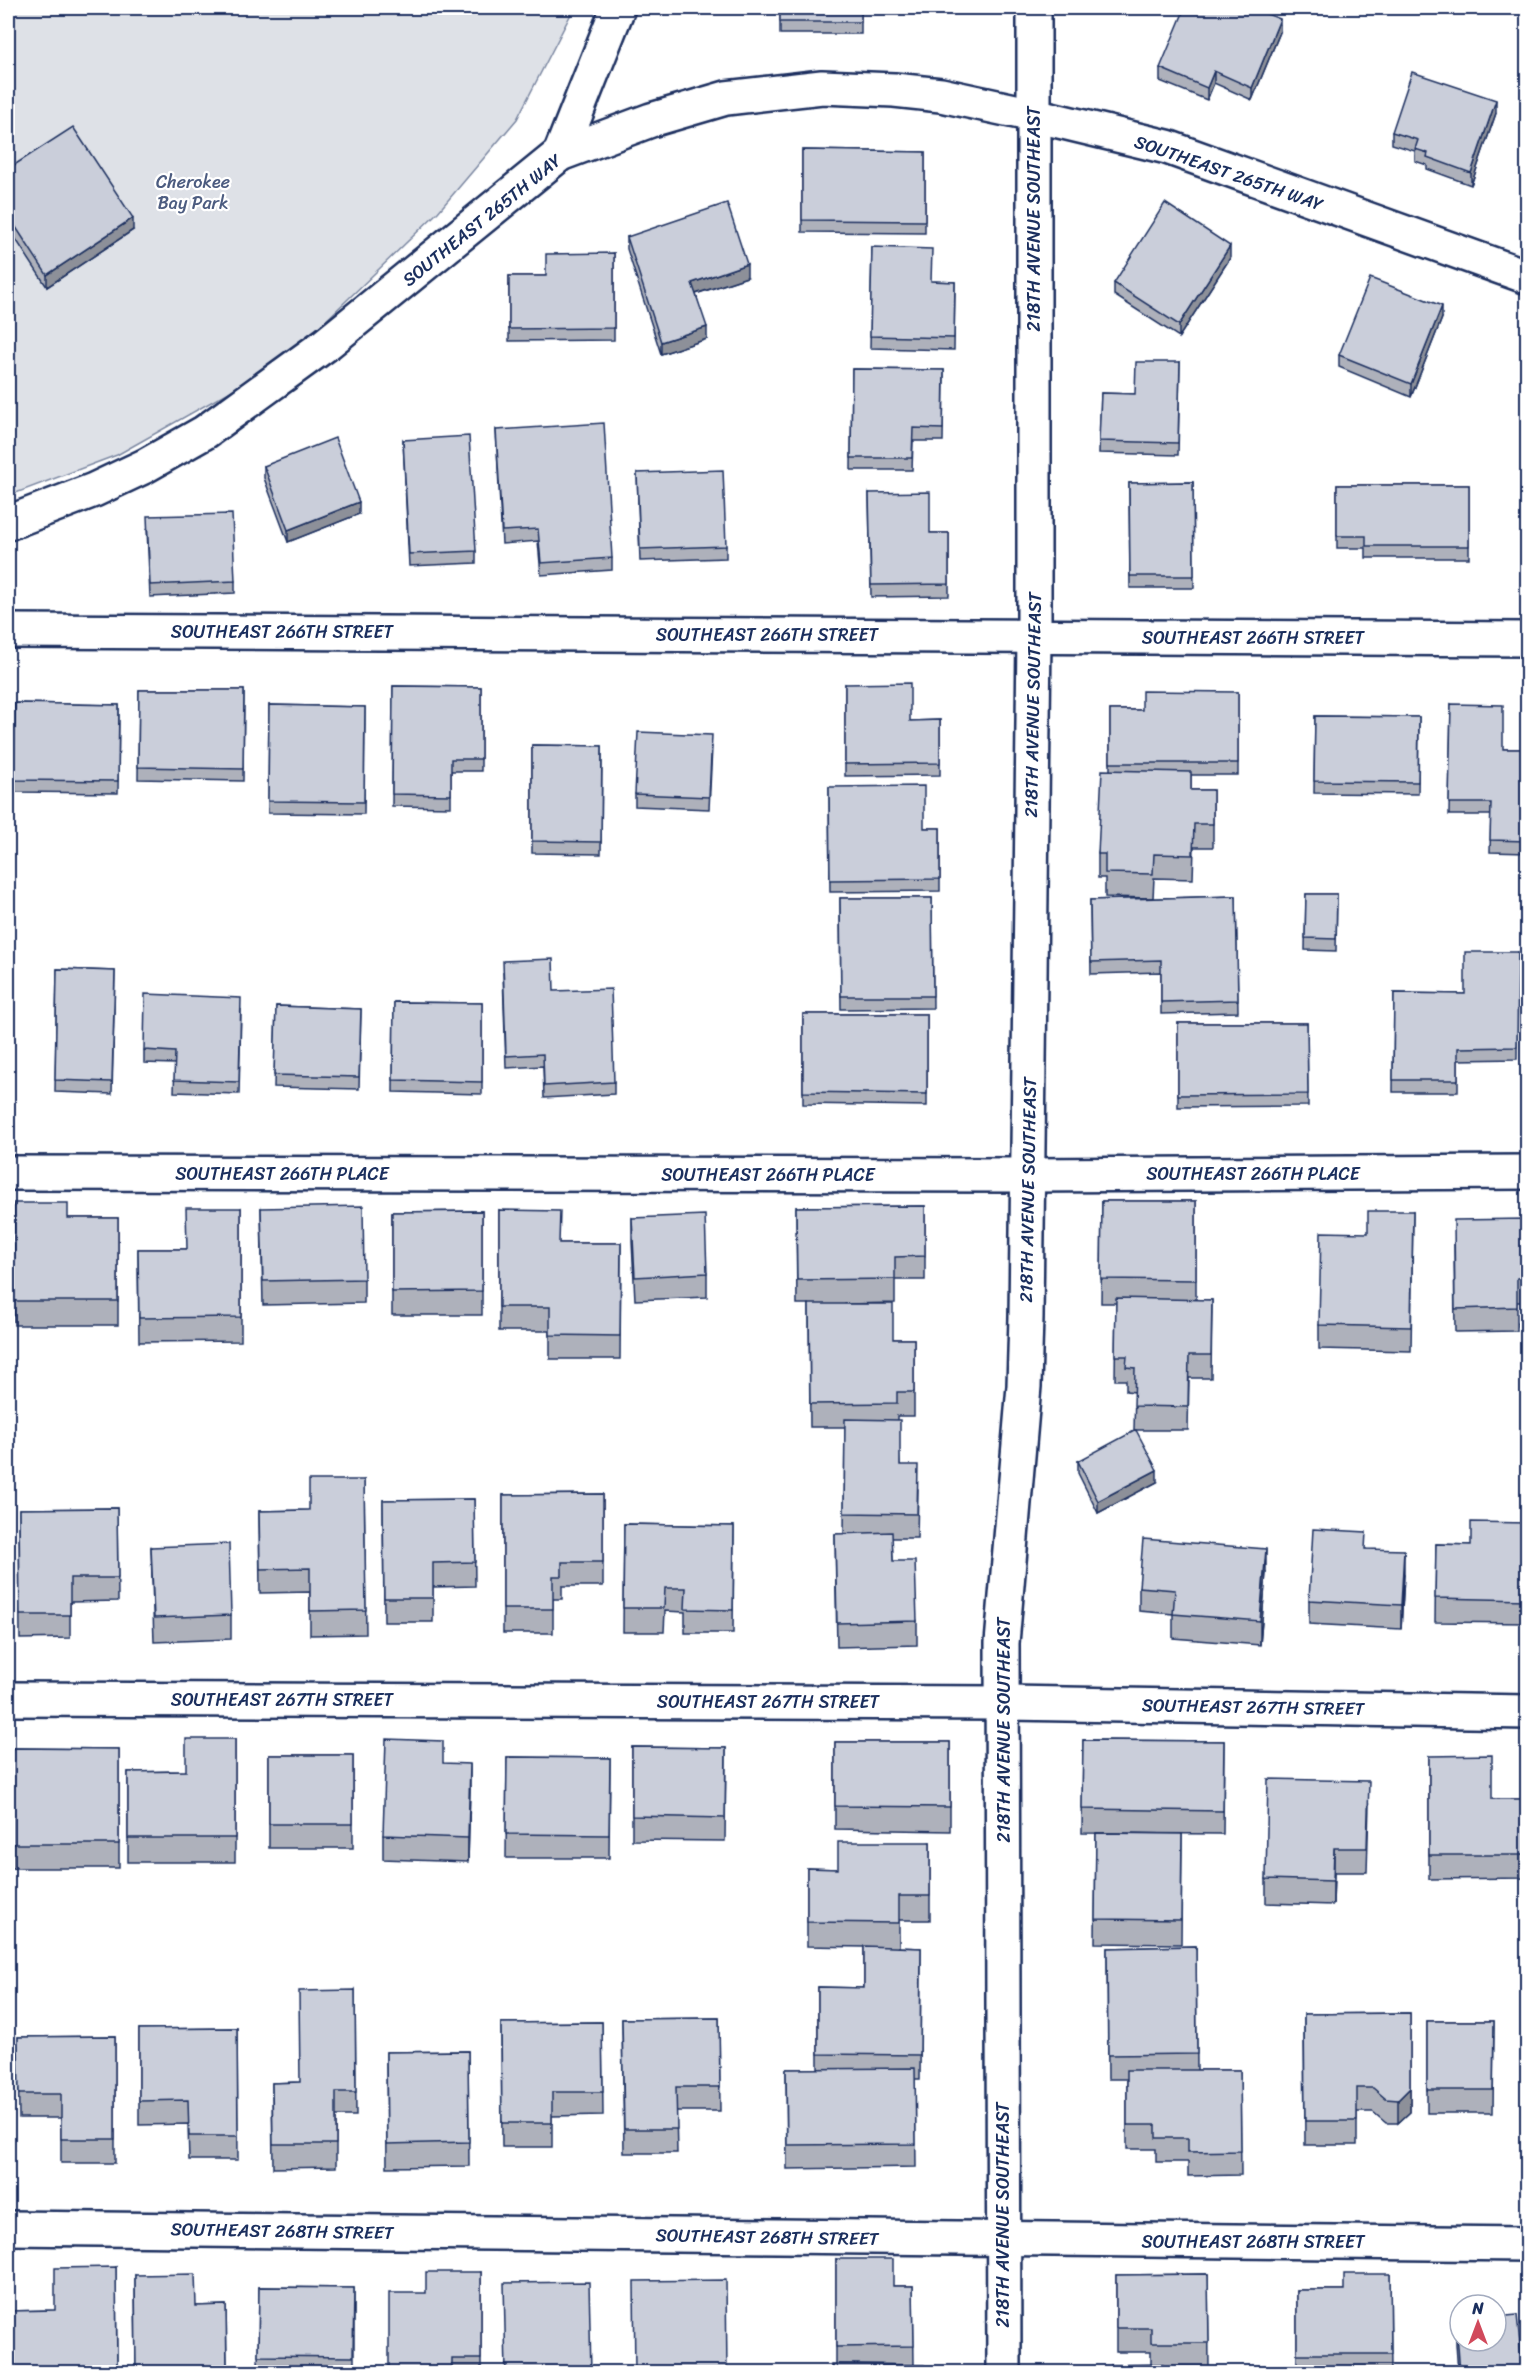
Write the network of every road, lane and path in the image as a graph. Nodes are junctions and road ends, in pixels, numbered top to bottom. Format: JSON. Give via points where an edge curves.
{"nodes":[{"id":1,"x":618,"y":8,"type":"edge"},
{"id":2,"x":1034,"y":8,"type":"edge"},
{"id":3,"x":1034,"y":115,"type":"junction"},
{"id":4,"x":560,"y":154,"type":"junction"},
{"id":5,"x":1527,"y":276,"type":"edge"},
{"id":6,"x":8,"y":523,"type":"edge"},
{"id":7,"x":8,"y":631,"type":"edge"},
{"id":8,"x":1034,"y":636,"type":"junction"},
{"id":9,"x":1527,"y":639,"type":"edge"},
{"id":10,"x":1527,"y":1172,"type":"edge"},
{"id":11,"x":8,"y":1173,"type":"edge"},
{"id":12,"x":1028,"y":1175,"type":"junction"},
{"id":13,"x":8,"y":1699,"type":"edge"},
{"id":14,"x":1004,"y":1703,"type":"junction"},
{"id":15,"x":1527,"y":1712,"type":"edge"},
{"id":16,"x":8,"y":2228,"type":"edge"},
{"id":17,"x":1003,"y":2240,"type":"junction"},
{"id":18,"x":1527,"y":2244,"type":"edge"},
{"id":19,"x":1004,"y":2373,"type":"edge"}],
"edges":[{"from":1,"to":4,"type":"street"},
{"from":2,"to":3,"type":"street","name":"218TH AVENUE SOUTHEAST"},
{"from":3,"to":4,"type":"street","name":"SOUTHEAST 265TH WAY","via":[[942,96],[822,87],[726,98],[651,120]]},
{"from":3,"to":5,"type":"street","name":"SOUTHEAST 265TH WAY","via":[[1167,147]]},
{"from":3,"to":8,"type":"street","name":"218TH AVENUE SOUTHEAST"},
{"from":4,"to":6,"type":"street","name":"SOUTHEAST 265TH WAY","via":[[325,345],[205,432],[94,490]]},
{"from":7,"to":8,"type":"street","name":"SOUTHEAST 266TH STREET"},
{"from":8,"to":9,"type":"street","name":"SOUTHEAST 266TH STREET"},
{"from":8,"to":12,"type":"street","name":"218TH AVENUE SOUTHEAST"},
{"from":10,"to":12,"type":"street","name":"SOUTHEAST 266TH PLACE"},
{"from":11,"to":12,"type":"street","name":"SOUTHEAST 266TH PLACE"},
{"from":12,"to":14,"type":"street","name":"218TH AVENUE SOUTHEAST","via":[[1024,1386],[1002,1643]]},
{"from":13,"to":14,"type":"street","name":"SOUTHEAST 267TH STREET"},
{"from":14,"to":15,"type":"street","name":"SOUTHEAST 267TH STREET"},
{"from":14,"to":17,"type":"street","name":"218TH AVENUE SOUTHEAST"},
{"from":16,"to":17,"type":"street","name":"SOUTHEAST 268TH STREET"},
{"from":17,"to":18,"type":"street","name":"SOUTHEAST 268TH STREET"},
{"from":17,"to":19,"type":"street","name":"218TH AVENUE SOUTHEAST"}]}
